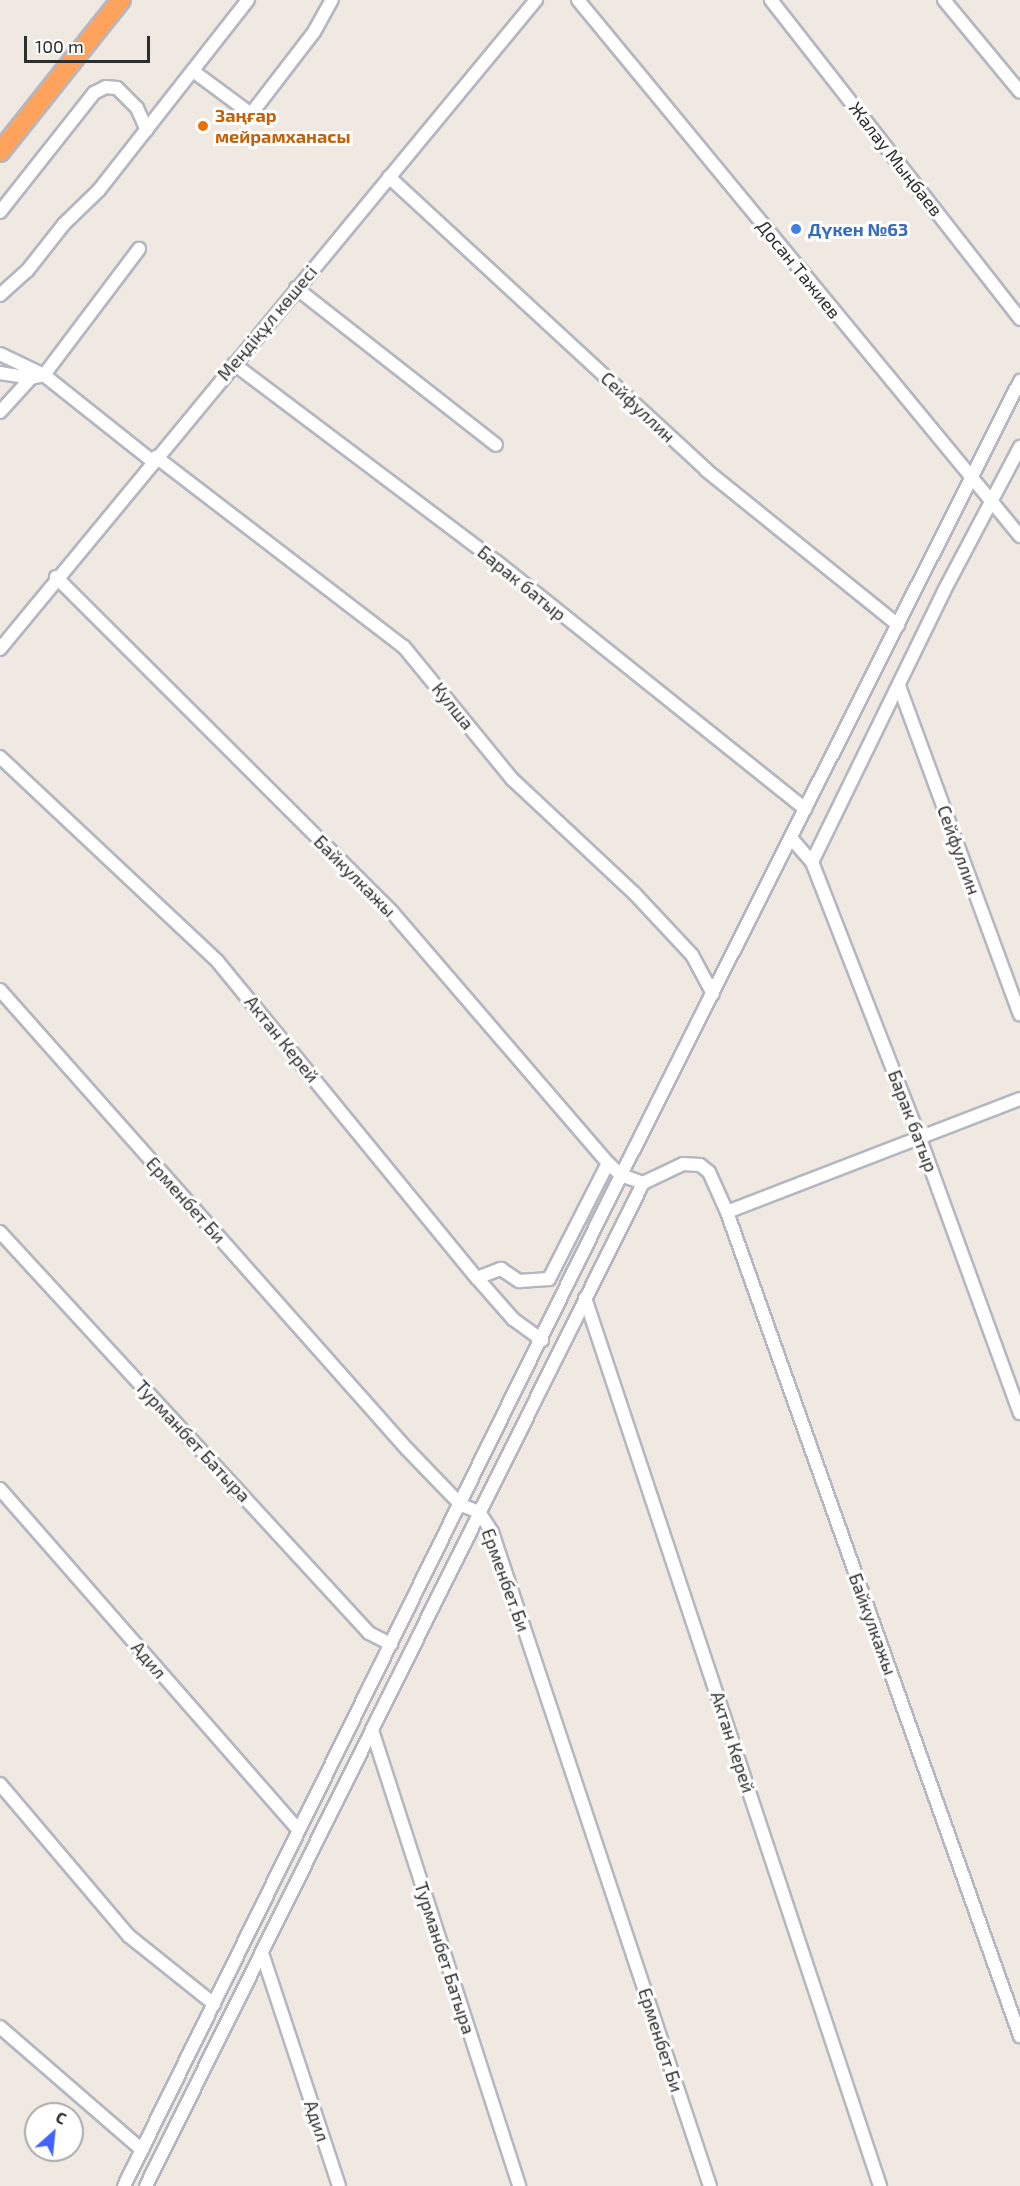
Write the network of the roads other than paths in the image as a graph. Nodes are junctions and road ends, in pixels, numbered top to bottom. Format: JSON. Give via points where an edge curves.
{"nodes":[{"id":1,"x":121,"y":0,"type":"edge"},
{"id":2,"x":248,"y":0,"type":"edge"},
{"id":3,"x":332,"y":0,"type":"edge"},
{"id":4,"x":536,"y":0,"type":"edge"},
{"id":5,"x":578,"y":0,"type":"edge"},
{"id":6,"x":771,"y":0,"type":"edge"},
{"id":7,"x":944,"y":0,"type":"edge"},
{"id":8,"x":193,"y":71,"type":"junction"},
{"id":9,"x":1020,"y":92,"type":"edge"},
{"id":10,"x":147,"y":129,"type":"junction"},
{"id":11,"x":0,"y":152,"type":"edge"},
{"id":12,"x":389,"y":177,"type":"junction"},
{"id":13,"x":0,"y":212,"type":"edge"},
{"id":14,"x":139,"y":249,"type":"dead end"},
{"id":15,"x":296,"y":288,"type":"junction"},
{"id":16,"x":0,"y":295,"type":"edge"},
{"id":17,"x":1020,"y":319,"type":"edge"},
{"id":18,"x":0,"y":354,"type":"edge"},
{"id":19,"x":234,"y":364,"type":"junction"},
{"id":20,"x":0,"y":373,"type":"edge"},
{"id":21,"x":44,"y":375,"type":"junction"},
{"id":22,"x":31,"y":378,"type":"junction"},
{"id":23,"x":1020,"y":381,"type":"edge"},
{"id":24,"x":1,"y":407,"type":"edge"},
{"id":25,"x":496,"y":445,"type":"dead end"},
{"id":26,"x":1020,"y":447,"type":"edge"},
{"id":27,"x":154,"y":459,"type":"junction"},
{"id":28,"x":971,"y":479,"type":"junction"},
{"id":29,"x":992,"y":503,"type":"junction"},
{"id":30,"x":1020,"y":536,"type":"edge"},
{"id":31,"x":56,"y":577,"type":"junction"},
{"id":32,"x":898,"y":625,"type":"junction"},
{"id":33,"x":0,"y":649,"type":"edge"},
{"id":34,"x":899,"y":686,"type":"junction"},
{"id":35,"x":0,"y":758,"type":"edge"},
{"id":36,"x":806,"y":809,"type":"junction"},
{"id":37,"x":791,"y":838,"type":"junction"},
{"id":38,"x":812,"y":862,"type":"junction"},
{"id":39,"x":0,"y":990,"type":"edge"},
{"id":40,"x":713,"y":994,"type":"junction"},
{"id":41,"x":1020,"y":1014,"type":"edge"},
{"id":42,"x":1020,"y":1099,"type":"edge"},
{"id":43,"x":919,"y":1136,"type":"junction"},
{"id":44,"x":608,"y":1163,"type":"junction"},
{"id":45,"x":621,"y":1175,"type":"junction"},
{"id":46,"x":643,"y":1183,"type":"junction"},
{"id":47,"x":727,"y":1212,"type":"junction"},
{"id":48,"x":0,"y":1232,"type":"edge"},
{"id":49,"x":477,"y":1278,"type":"junction"},
{"id":50,"x":585,"y":1298,"type":"junction"},
{"id":51,"x":542,"y":1340,"type":"junction"},
{"id":52,"x":1020,"y":1413,"type":"edge"},
{"id":53,"x":0,"y":1489,"type":"edge"},
{"id":54,"x":461,"y":1505,"type":"junction"},
{"id":55,"x":479,"y":1512,"type":"junction"},
{"id":56,"x":391,"y":1644,"type":"junction"},
{"id":57,"x":372,"y":1730,"type":"junction"},
{"id":58,"x":0,"y":1784,"type":"edge"},
{"id":59,"x":298,"y":1829,"type":"junction"},
{"id":60,"x":262,"y":1953,"type":"junction"},
{"id":61,"x":214,"y":2004,"type":"junction"},
{"id":62,"x":0,"y":2027,"type":"edge"},
{"id":63,"x":1020,"y":2036,"type":"edge"},
{"id":64,"x":142,"y":2150,"type":"junction"},
{"id":65,"x":124,"y":2186,"type":"edge"},
{"id":66,"x":146,"y":2186,"type":"edge"},
{"id":67,"x":339,"y":2186,"type":"edge"},
{"id":68,"x":519,"y":2186,"type":"edge"},
{"id":69,"x":710,"y":2186,"type":"edge"},
{"id":70,"x":880,"y":2186,"type":"edge"}],
"edges":[{"from":1,"to":11,"type":"highway"},
{"from":2,"to":8,"type":"street"},
{"from":3,"to":8,"type":"street","via":[[314,32],[251,114]]},
{"from":4,"to":12,"type":"street","name":"Меңдіқұл көшесі"},
{"from":5,"to":28,"type":"street","name":"Досан Тажиев"},
{"from":6,"to":17,"type":"street","name":"Жалау Мыңбаев"},
{"from":7,"to":9,"type":"street"},
{"from":8,"to":10,"type":"street"},
{"from":10,"to":13,"type":"street","via":[[137,108],[117,88],[100,90]]},
{"from":10,"to":16,"type":"street","via":[[99,190],[64,224],[27,271]]},
{"from":12,"to":15,"type":"street","name":"Меңдіқұл көшесі"},
{"from":12,"to":32,"type":"street","name":"Сейфуллин","via":[[706,470]]},
{"from":14,"to":21,"type":"street"},
{"from":15,"to":19,"type":"street","name":"Меңдіқұл көшесі"},
{"from":15,"to":25,"type":"street"},
{"from":18,"to":21,"type":"street","name":"Кулша"},
{"from":19,"to":27,"type":"street","name":"Меңдіқұл көшесі"},
{"from":19,"to":36,"type":"street","name":"Барак батыр","via":[[497,562]]},
{"from":20,"to":22,"type":"street"},
{"from":21,"to":22,"type":"street"},
{"from":21,"to":27,"type":"street","name":"Кулша"},
{"from":22,"to":24,"type":"street"},
{"from":23,"to":28,"type":"street"},
{"from":26,"to":29,"type":"street"},
{"from":27,"to":31,"type":"street","name":"Меңдіқұл көшесі"},
{"from":27,"to":40,"type":"street","name":"Кулша","via":[[404,647],[512,779],[634,893],[692,955]]},
{"from":28,"to":29,"type":"street","name":"Досан Тажиев"},
{"from":28,"to":32,"type":"street"},
{"from":29,"to":30,"type":"street","name":"Досан Тажиев"},
{"from":29,"to":34,"type":"street"},
{"from":31,"to":33,"type":"street","name":"Меңдіқұл көшесі"},
{"from":31,"to":44,"type":"street","name":"Байкулкажы","via":[[392,912]]},
{"from":32,"to":36,"type":"street"},
{"from":34,"to":38,"type":"street"},
{"from":34,"to":41,"type":"street","name":"Сейфуллин"},
{"from":35,"to":49,"type":"street","name":"Актан Керей","via":[[218,962]]},
{"from":36,"to":37,"type":"street"},
{"from":37,"to":38,"type":"street","name":"Барак батыр"},
{"from":37,"to":40,"type":"street"},
{"from":38,"to":43,"type":"street","name":"Барак батыр"},
{"from":39,"to":54,"type":"street","name":"Ерменбет Би"},
{"from":40,"to":45,"type":"street"},
{"from":42,"to":43,"type":"street"},
{"from":43,"to":47,"type":"street"},
{"from":43,"to":52,"type":"street","name":"Барак батыр"},
{"from":44,"to":45,"type":"street","name":"Байкулкажы"},
{"from":44,"to":49,"type":"street","via":[[549,1279],[519,1281],[501,1269]]},
{"from":45,"to":46,"type":"street","name":"Байкулкажы"},
{"from":45,"to":51,"type":"street"},
{"from":46,"to":47,"type":"street","name":"Байкулкажы","via":[[683,1164],[700,1165],[709,1172]]},
{"from":46,"to":50,"type":"street"},
{"from":47,"to":63,"type":"street","name":"Байкулкажы"},
{"from":48,"to":56,"type":"street","name":"Турманбет Батыра","via":[[369,1633]]},
{"from":49,"to":51,"type":"street","name":"Актан Керей","via":[[513,1319]]},
{"from":50,"to":55,"type":"street"},
{"from":50,"to":70,"type":"street","name":"Актан Керей"},
{"from":51,"to":54,"type":"street"},
{"from":53,"to":59,"type":"street","name":"Адил"},
{"from":54,"to":55,"type":"street","name":"Ерменбет Би"},
{"from":54,"to":56,"type":"street"},
{"from":55,"to":57,"type":"street"},
{"from":55,"to":69,"type":"street","name":"Ерменбет Би","via":[[492,1532]]},
{"from":56,"to":59,"type":"street"},
{"from":57,"to":60,"type":"street"},
{"from":57,"to":68,"type":"street","name":"Турманбет Батыра"},
{"from":58,"to":61,"type":"street","via":[[129,1936]]},
{"from":59,"to":61,"type":"street"},
{"from":60,"to":66,"type":"street"},
{"from":60,"to":67,"type":"street","name":"Адил"},
{"from":61,"to":64,"type":"street"},
{"from":62,"to":64,"type":"street"},
{"from":64,"to":65,"type":"street"}]}
